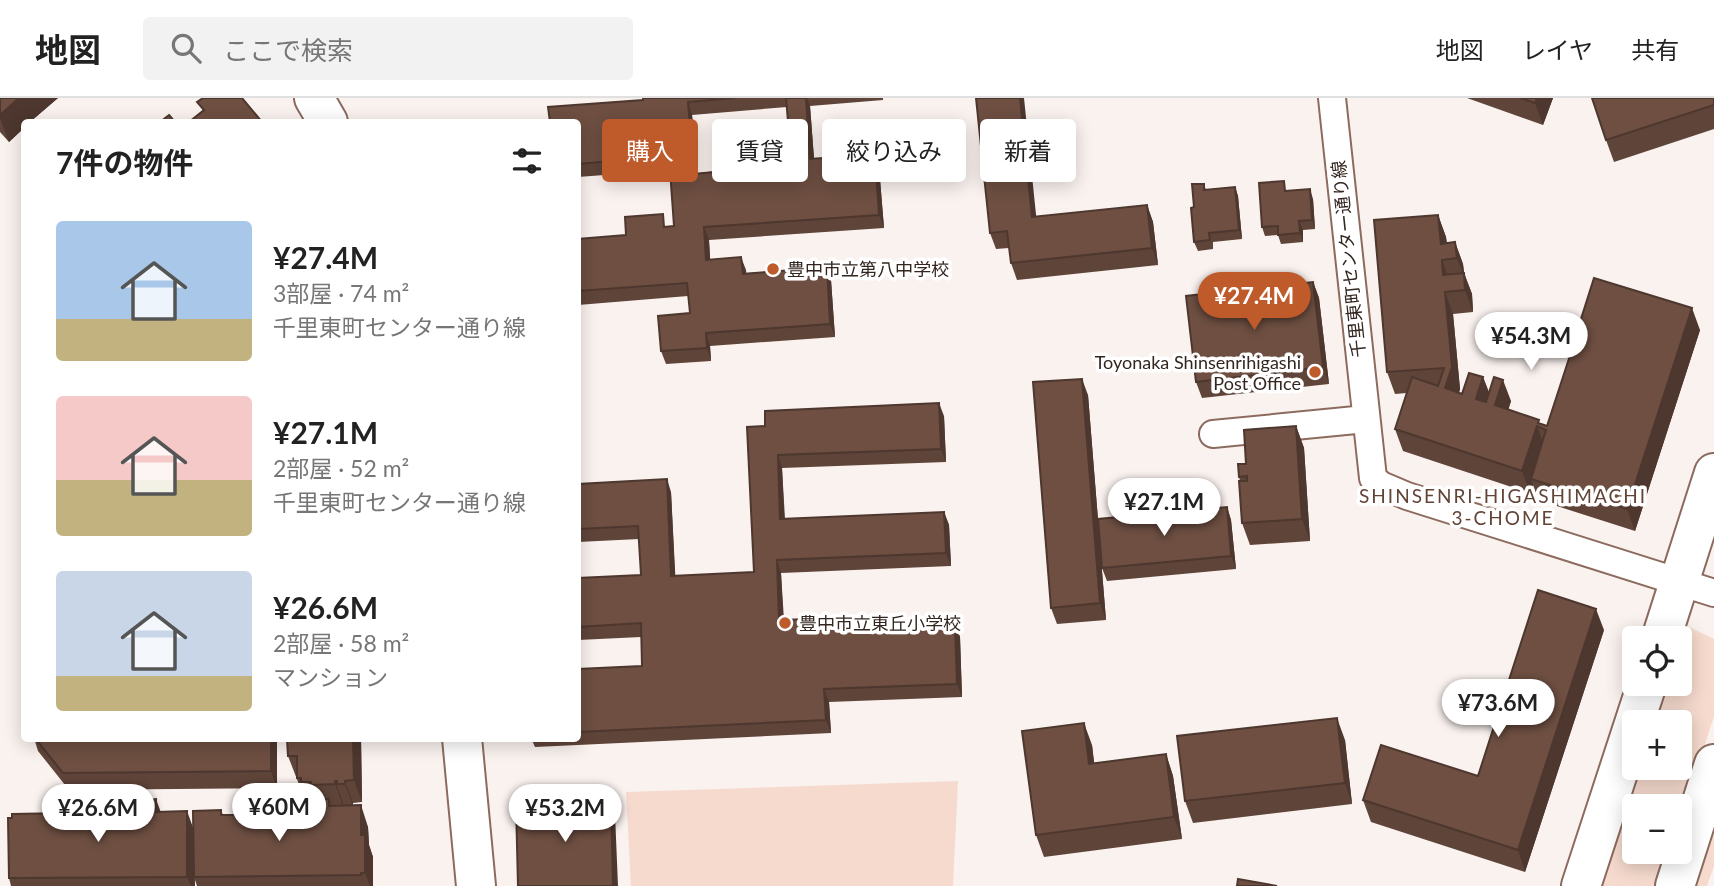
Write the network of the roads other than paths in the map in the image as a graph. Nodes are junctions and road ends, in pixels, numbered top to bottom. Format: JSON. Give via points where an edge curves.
{"nodes":[{"id":1,"x":314,"y":98,"type":"edge"},
{"id":2,"x":1332,"y":98,"type":"edge"},
{"id":3,"x":326,"y":119,"type":"edge"},
{"id":4,"x":1366,"y":419,"type":"junction"},
{"id":5,"x":1213,"y":434,"type":"dead end"},
{"id":6,"x":1714,"y":473,"type":"edge"},
{"id":7,"x":1678,"y":582,"type":"junction"},
{"id":8,"x":1714,"y":593,"type":"edge"},
{"id":9,"x":1665,"y":626,"type":"edge"},
{"id":10,"x":1643,"y":696,"type":"edge"},
{"id":11,"x":462,"y":742,"type":"edge"},
{"id":12,"x":1714,"y":764,"type":"edge"},
{"id":13,"x":476,"y":886,"type":"edge"},
{"id":14,"x":1581,"y":886,"type":"edge"},
{"id":15,"x":1675,"y":886,"type":"edge"}],
"edges":[{"from":1,"to":3,"type":"street"},
{"from":2,"to":4,"type":"street","name":"千里東町センター通り線"},
{"from":4,"to":5,"type":"street"},
{"from":4,"to":7,"type":"street","name":"千里東町センター通り線","via":[[1373,478],[1381,485]]},
{"from":6,"to":7,"type":"street"},
{"from":7,"to":8,"type":"street","name":"千里東町センター通り線"},
{"from":7,"to":9,"type":"street"},
{"from":10,"to":14,"type":"street"},
{"from":11,"to":13,"type":"street"},
{"from":12,"to":15,"type":"street"}]}
